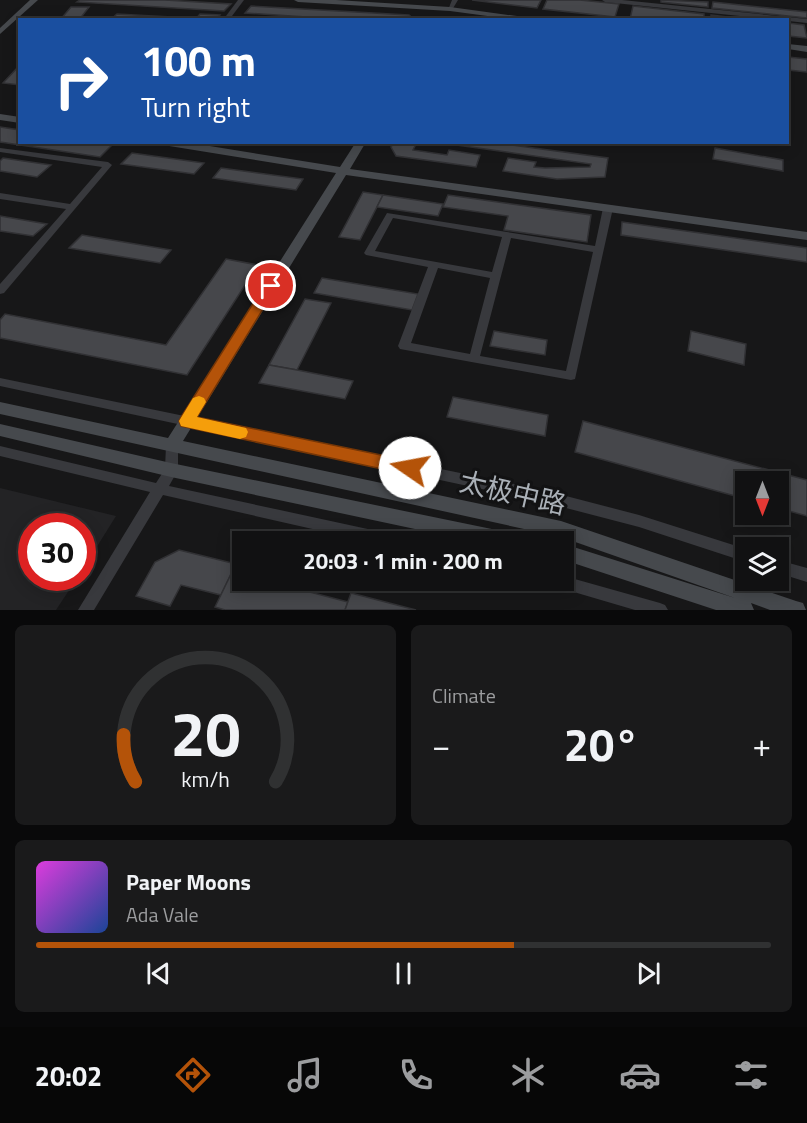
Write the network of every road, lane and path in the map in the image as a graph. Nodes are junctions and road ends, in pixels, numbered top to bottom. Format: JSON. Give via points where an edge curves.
{"nodes":[{"id":1,"x":34,"y":0,"type":"edge"},
{"id":2,"x":241,"y":0,"type":"edge"},
{"id":3,"x":298,"y":0,"type":"edge"},
{"id":4,"x":455,"y":0,"type":"edge"},
{"id":5,"x":605,"y":0,"type":"edge"},
{"id":6,"x":450,"y":9,"type":"junction"},
{"id":7,"x":228,"y":18,"type":"edge"},
{"id":8,"x":444,"y":18,"type":"edge"},
{"id":9,"x":525,"y":18,"type":"edge"},
{"id":10,"x":778,"y":18,"type":"edge"},
{"id":11,"x":789,"y":19,"type":"edge"},
{"id":12,"x":807,"y":21,"type":"edge"},
{"id":13,"x":0,"y":32,"type":"edge"},
{"id":14,"x":789,"y":47,"type":"edge"},
{"id":15,"x":807,"y":49,"type":"edge"},
{"id":16,"x":0,"y":117,"type":"edge"},
{"id":17,"x":18,"y":120,"type":"edge"},
{"id":18,"x":175,"y":144,"type":"edge"},
{"id":19,"x":360,"y":144,"type":"edge"},
{"id":20,"x":0,"y":150,"type":"edge"},
{"id":21,"x":342,"y":171,"type":"junction"},
{"id":22,"x":0,"y":196,"type":"edge"},
{"id":23,"x":72,"y":207,"type":"junction"},
{"id":24,"x":608,"y":208,"type":"junction"},
{"id":25,"x":507,"y":235,"type":"junction"},
{"id":26,"x":807,"y":236,"type":"edge"},
{"id":27,"x":598,"y":250,"type":"junction"},
{"id":28,"x":434,"y":265,"type":"junction"},
{"id":29,"x":496,"y":276,"type":"junction"},
{"id":30,"x":0,"y":291,"type":"edge"},
{"id":31,"x":474,"y":358,"type":"junction"},
{"id":32,"x":0,"y":382,"type":"edge"},
{"id":33,"x":0,"y":408,"type":"edge"},
{"id":34,"x":187,"y":421,"type":"junction"},
{"id":35,"x":0,"y":430,"type":"edge"},
{"id":36,"x":172,"y":445,"type":"junction"},
{"id":37,"x":0,"y":451,"type":"edge"},
{"id":38,"x":171,"y":470,"type":"junction"},
{"id":39,"x":159,"y":489,"type":"junction"},
{"id":40,"x":350,"y":531,"type":"edge"},
{"id":41,"x":463,"y":531,"type":"edge"},
{"id":42,"x":735,"y":552,"type":"edge"},
{"id":43,"x":574,"y":555,"type":"edge"},
{"id":44,"x":789,"y":569,"type":"edge"},
{"id":45,"x":807,"y":575,"type":"edge"},
{"id":46,"x":574,"y":586,"type":"edge"},
{"id":47,"x":652,"y":609,"type":"edge"},
{"id":48,"x":86,"y":610,"type":"edge"},
{"id":49,"x":744,"y":610,"type":"edge"},
{"id":50,"x":795,"y":610,"type":"edge"}],
"edges":[{"from":1,"to":13,"type":"main road"},
{"from":2,"to":7,"type":"street"},
{"from":3,"to":6,"type":"main road"},
{"from":4,"to":6,"type":"street"},
{"from":5,"to":10,"type":"street"},
{"from":6,"to":8,"type":"main road"},
{"from":6,"to":9,"type":"main road"},
{"from":11,"to":12,"type":"street"},
{"from":14,"to":15,"type":"main road"},
{"from":16,"to":17,"type":"main road"},
{"from":18,"to":21,"type":"main road"},
{"from":19,"to":21,"type":"main road"},
{"from":20,"to":23,"type":"street","via":[[108,165]]},
{"from":21,"to":24,"type":"main road"},
{"from":21,"to":34,"type":"main road"},
{"from":22,"to":23,"type":"street"},
{"from":23,"to":30,"type":"street"},
{"from":24,"to":26,"type":"main road"},
{"from":24,"to":27,"type":"street"},
{"from":25,"to":27,"type":"street"},
{"from":25,"to":28,"type":"street","via":[[390,215],[369,253]]},
{"from":25,"to":29,"type":"street"},
{"from":27,"to":31,"type":"street","via":[[571,376]]},
{"from":28,"to":29,"type":"street"},
{"from":28,"to":31,"type":"street","via":[[404,346]]},
{"from":29,"to":31,"type":"street"},
{"from":32,"to":34,"type":"street"},
{"from":33,"to":36,"type":"main road","name":"太极中路"},
{"from":34,"to":36,"type":"main road"},
{"from":34,"to":42,"type":"street","via":[[543,496],[639,521]]},
{"from":35,"to":38,"type":"main road","name":"太极中路"},
{"from":36,"to":38,"type":"street"},
{"from":36,"to":50,"type":"main road","name":"太极中路","via":[[561,529]]},
{"from":37,"to":39,"type":"street"},
{"from":38,"to":39,"type":"street"},
{"from":38,"to":41,"type":"main road","name":"太极中路"},
{"from":39,"to":40,"type":"street"},
{"from":39,"to":48,"type":"street"},
{"from":43,"to":49,"type":"main road","name":"太极中路"},
{"from":44,"to":45,"type":"street"},
{"from":46,"to":47,"type":"street"}]}
